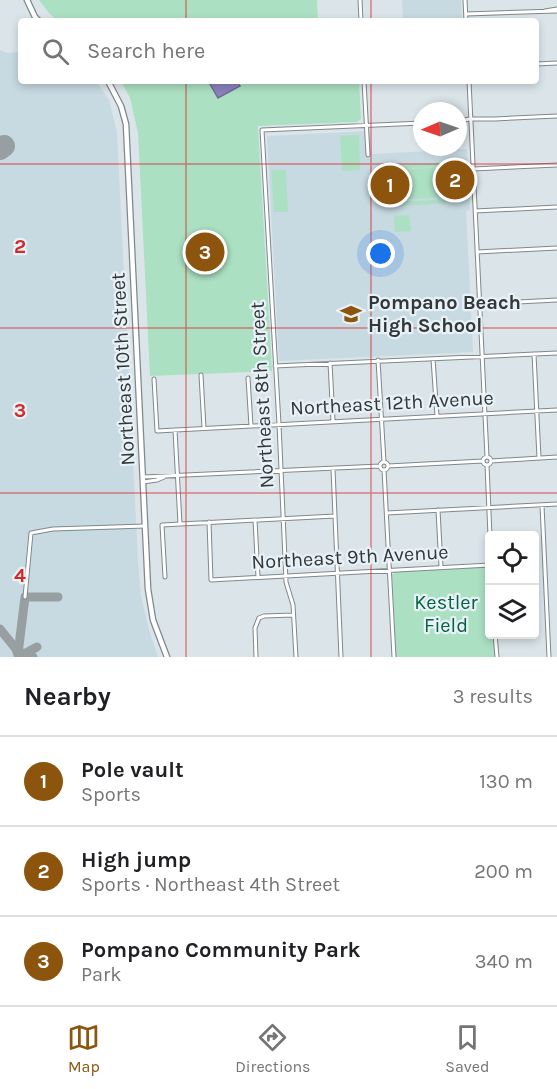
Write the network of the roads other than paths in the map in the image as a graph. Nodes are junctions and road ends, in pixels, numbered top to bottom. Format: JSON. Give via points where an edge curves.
{"nodes":[{"id":1,"x":27,"y":0,"type":"edge"},
{"id":2,"x":360,"y":0,"type":"edge"},
{"id":3,"x":465,"y":0,"type":"edge"},
{"id":4,"x":557,"y":10,"type":"edge"},
{"id":5,"x":466,"y":14,"type":"junction"},
{"id":6,"x":36,"y":18,"type":"edge"},
{"id":7,"x":361,"y":18,"type":"edge"},
{"id":8,"x":466,"y":18,"type":"edge"},
{"id":9,"x":557,"y":63,"type":"edge"},
{"id":10,"x":539,"y":64,"type":"edge"},
{"id":11,"x":110,"y":84,"type":"edge"},
{"id":12,"x":364,"y":84,"type":"edge"},
{"id":13,"x":469,"y":84,"type":"edge"},
{"id":14,"x":557,"y":116,"type":"edge"},
{"id":15,"x":470,"y":119,"type":"junction"},
{"id":16,"x":467,"y":120,"type":"edge"},
{"id":17,"x":413,"y":123,"type":"edge"},
{"id":18,"x":366,"y":126,"type":"junction"},
{"id":19,"x":368,"y":155,"type":"dead end"},
{"id":20,"x":557,"y":165,"type":"edge"},
{"id":21,"x":473,"y":169,"type":"junction"},
{"id":22,"x":557,"y":207,"type":"edge"},
{"id":23,"x":475,"y":211,"type":"junction"},
{"id":24,"x":557,"y":248,"type":"edge"},
{"id":25,"x":477,"y":252,"type":"junction"},
{"id":26,"x":557,"y":300,"type":"edge"},
{"id":27,"x":479,"y":304,"type":"junction"},
{"id":28,"x":557,"y":353,"type":"edge"},
{"id":29,"x":534,"y":354,"type":"junction"},
{"id":30,"x":482,"y":356,"type":"junction"},
{"id":31,"x":433,"y":359,"type":"junction"},
{"id":32,"x":378,"y":360,"type":"junction"},
{"id":33,"x":330,"y":363,"type":"junction"},
{"id":34,"x":275,"y":366,"type":"junction"},
{"id":35,"x":201,"y":375,"type":"dead end"},
{"id":36,"x":248,"y":378,"type":"dead end"},
{"id":37,"x":154,"y":379,"type":"dead end"},
{"id":38,"x":557,"y":410,"type":"edge"},
{"id":39,"x":537,"y":411,"type":"junction"},
{"id":40,"x":485,"y":414,"type":"junction"},
{"id":41,"x":437,"y":416,"type":"junction"},
{"id":42,"x":382,"y":419,"type":"junction"},
{"id":43,"x":333,"y":422,"type":"junction"},
{"id":44,"x":279,"y":424,"type":"junction"},
{"id":45,"x":251,"y":426,"type":"junction"},
{"id":46,"x":204,"y":428,"type":"junction"},
{"id":47,"x":176,"y":430,"type":"junction"},
{"id":48,"x":487,"y":456,"type":"junction"},
{"id":49,"x":557,"y":457,"type":"edge"},
{"id":50,"x":539,"y":458,"type":"junction"},
{"id":51,"x":491,"y":460,"type":"junction"},
{"id":52,"x":483,"y":461,"type":"junction"},
{"id":53,"x":384,"y":462,"type":"junction"},
{"id":54,"x":487,"y":465,"type":"junction"},
{"id":55,"x":380,"y":466,"type":"junction"},
{"id":56,"x":388,"y":466,"type":"junction"},
{"id":57,"x":333,"y":469,"type":"junction"},
{"id":58,"x":384,"y":470,"type":"junction"},
{"id":59,"x":281,"y":471,"type":"junction"},
{"id":60,"x":178,"y":477,"type":"junction"},
{"id":61,"x":143,"y":479,"type":"junction"},
{"id":62,"x":557,"y":504,"type":"edge"},
{"id":63,"x":542,"y":505,"type":"junction"},
{"id":64,"x":489,"y":508,"type":"junction"},
{"id":65,"x":438,"y":510,"type":"junction"},
{"id":66,"x":387,"y":513,"type":"junction"},
{"id":67,"x":335,"y":516,"type":"junction"},
{"id":68,"x":283,"y":518,"type":"junction"},
{"id":69,"x":255,"y":520,"type":"junction"},
{"id":70,"x":209,"y":522,"type":"junction"},
{"id":71,"x":180,"y":524,"type":"junction"},
{"id":72,"x":145,"y":526,"type":"junction"},
{"id":73,"x":490,"y":531,"type":"edge"},
{"id":74,"x":485,"y":565,"type":"edge"},
{"id":75,"x":441,"y":567,"type":"junction"},
{"id":76,"x":390,"y":570,"type":"junction"},
{"id":77,"x":337,"y":573,"type":"junction"},
{"id":78,"x":285,"y":576,"type":"junction"},
{"id":79,"x":165,"y":577,"type":"dead end"},
{"id":80,"x":258,"y":577,"type":"junction"},
{"id":81,"x":25,"y":597,"type":"dead end"},
{"id":82,"x":294,"y":615,"type":"junction"},
{"id":83,"x":495,"y":639,"type":"edge"},
{"id":84,"x":167,"y":657,"type":"edge"},
{"id":85,"x":256,"y":657,"type":"edge"},
{"id":86,"x":296,"y":657,"type":"edge"},
{"id":87,"x":341,"y":657,"type":"edge"},
{"id":88,"x":394,"y":657,"type":"edge"},
{"id":89,"x":496,"y":657,"type":"edge"},
{"id":90,"x":549,"y":657,"type":"edge"}],
"edges":[{"from":1,"to":6,"type":"street"},
{"from":2,"to":7,"type":"street"},
{"from":3,"to":5,"type":"street"},
{"from":4,"to":5,"type":"street"},
{"from":5,"to":8,"type":"street"},
{"from":9,"to":10,"type":"street"},
{"from":11,"to":61,"type":"street","name":"Northeast 10th Street","via":[[126,124]]},
{"from":12,"to":18,"type":"street"},
{"from":13,"to":15,"type":"street"},
{"from":14,"to":15,"type":"street"},
{"from":15,"to":16,"type":"street"},
{"from":15,"to":21,"type":"street"},
{"from":17,"to":18,"type":"street"},
{"from":18,"to":19,"type":"street"},
{"from":18,"to":34,"type":"street","name":"Northeast 8th Street","via":[[262,130]]},
{"from":20,"to":21,"type":"street"},
{"from":21,"to":23,"type":"street"},
{"from":22,"to":23,"type":"street"},
{"from":23,"to":25,"type":"street"},
{"from":24,"to":25,"type":"street"},
{"from":25,"to":27,"type":"street"},
{"from":26,"to":27,"type":"street"},
{"from":27,"to":30,"type":"street"},
{"from":28,"to":29,"type":"street"},
{"from":29,"to":30,"type":"street"},
{"from":29,"to":39,"type":"street"},
{"from":30,"to":31,"type":"street"},
{"from":30,"to":40,"type":"street"},
{"from":31,"to":32,"type":"street"},
{"from":31,"to":41,"type":"street"},
{"from":32,"to":33,"type":"street"},
{"from":32,"to":42,"type":"street"},
{"from":33,"to":34,"type":"street"},
{"from":33,"to":43,"type":"street"},
{"from":34,"to":44,"type":"street","name":"Northeast 8th Street"},
{"from":35,"to":46,"type":"street"},
{"from":36,"to":45,"type":"street"},
{"from":37,"to":47,"type":"street","name":"Northeast 12th Avenue","via":[[157,430]]},
{"from":38,"to":39,"type":"street","name":"Northeast 12th Avenue"},
{"from":39,"to":40,"type":"street","name":"Northeast 12th Avenue"},
{"from":39,"to":50,"type":"street"},
{"from":40,"to":41,"type":"street","name":"Northeast 12th Avenue"},
{"from":40,"to":48,"type":"street"},
{"from":41,"to":42,"type":"street","name":"Northeast 12th Avenue"},
{"from":42,"to":43,"type":"street","name":"Northeast 12th Avenue"},
{"from":42,"to":53,"type":"street"},
{"from":43,"to":44,"type":"street","name":"Northeast 12th Avenue"},
{"from":44,"to":45,"type":"street","name":"Northeast 12th Avenue"},
{"from":44,"to":59,"type":"street","name":"Northeast 8th Street"},
{"from":45,"to":46,"type":"street","name":"Northeast 12th Avenue"},
{"from":46,"to":47,"type":"street","name":"Northeast 12th Avenue"},
{"from":47,"to":60,"type":"street"},
{"from":48,"to":51,"type":"street"},
{"from":48,"to":52,"type":"street"},
{"from":49,"to":50,"type":"street"},
{"from":50,"to":51,"type":"street"},
{"from":51,"to":54,"type":"street"},
{"from":52,"to":54,"type":"street"},
{"from":52,"to":56,"type":"street"},
{"from":53,"to":55,"type":"street"},
{"from":53,"to":56,"type":"street"},
{"from":54,"to":64,"type":"street"},
{"from":55,"to":57,"type":"street"},
{"from":55,"to":58,"type":"street"},
{"from":56,"to":58,"type":"street"},
{"from":57,"to":59,"type":"street"},
{"from":57,"to":67,"type":"street"},
{"from":58,"to":66,"type":"street"},
{"from":59,"to":60,"type":"street"},
{"from":59,"to":68,"type":"street","name":"Northeast 8th Street"},
{"from":60,"to":61,"type":"street"},
{"from":60,"to":71,"type":"street"},
{"from":61,"to":72,"type":"street","name":"Northeast 10th Street"},
{"from":62,"to":63,"type":"street"},
{"from":63,"to":64,"type":"street"},
{"from":63,"to":90,"type":"street"},
{"from":64,"to":65,"type":"street"},
{"from":64,"to":73,"type":"street"},
{"from":65,"to":66,"type":"street"},
{"from":65,"to":75,"type":"street"},
{"from":66,"to":76,"type":"street"},
{"from":67,"to":68,"type":"street"},
{"from":67,"to":77,"type":"street"},
{"from":68,"to":69,"type":"street"},
{"from":68,"to":78,"type":"street","name":"Northeast 8th Street"},
{"from":69,"to":70,"type":"street"},
{"from":69,"to":80,"type":"street"},
{"from":70,"to":71,"type":"street"},
{"from":70,"to":80,"type":"street","name":"Northeast 9th Avenue","via":[[211,580]]},
{"from":71,"to":79,"type":"street","via":[[162,525]]},
{"from":72,"to":81,"type":"street","via":[[31,533]]},
{"from":72,"to":84,"type":"street","name":"Northeast 10th Street","via":[[153,620]]},
{"from":74,"to":75,"type":"street","name":"Northeast 9th Avenue"},
{"from":75,"to":76,"type":"street","name":"Northeast 9th Avenue"},
{"from":76,"to":77,"type":"street","name":"Northeast 9th Avenue"},
{"from":76,"to":88,"type":"street"},
{"from":77,"to":78,"type":"street","name":"Northeast 9th Avenue"},
{"from":77,"to":87,"type":"street"},
{"from":78,"to":80,"type":"street","name":"Northeast 9th Avenue"},
{"from":78,"to":82,"type":"street","name":"Northeast 8th Street"},
{"from":82,"to":85,"type":"street","via":[[260,618],[255,628]]},
{"from":82,"to":86,"type":"street","name":"Northeast 8th Street"},
{"from":83,"to":89,"type":"street"}]}
